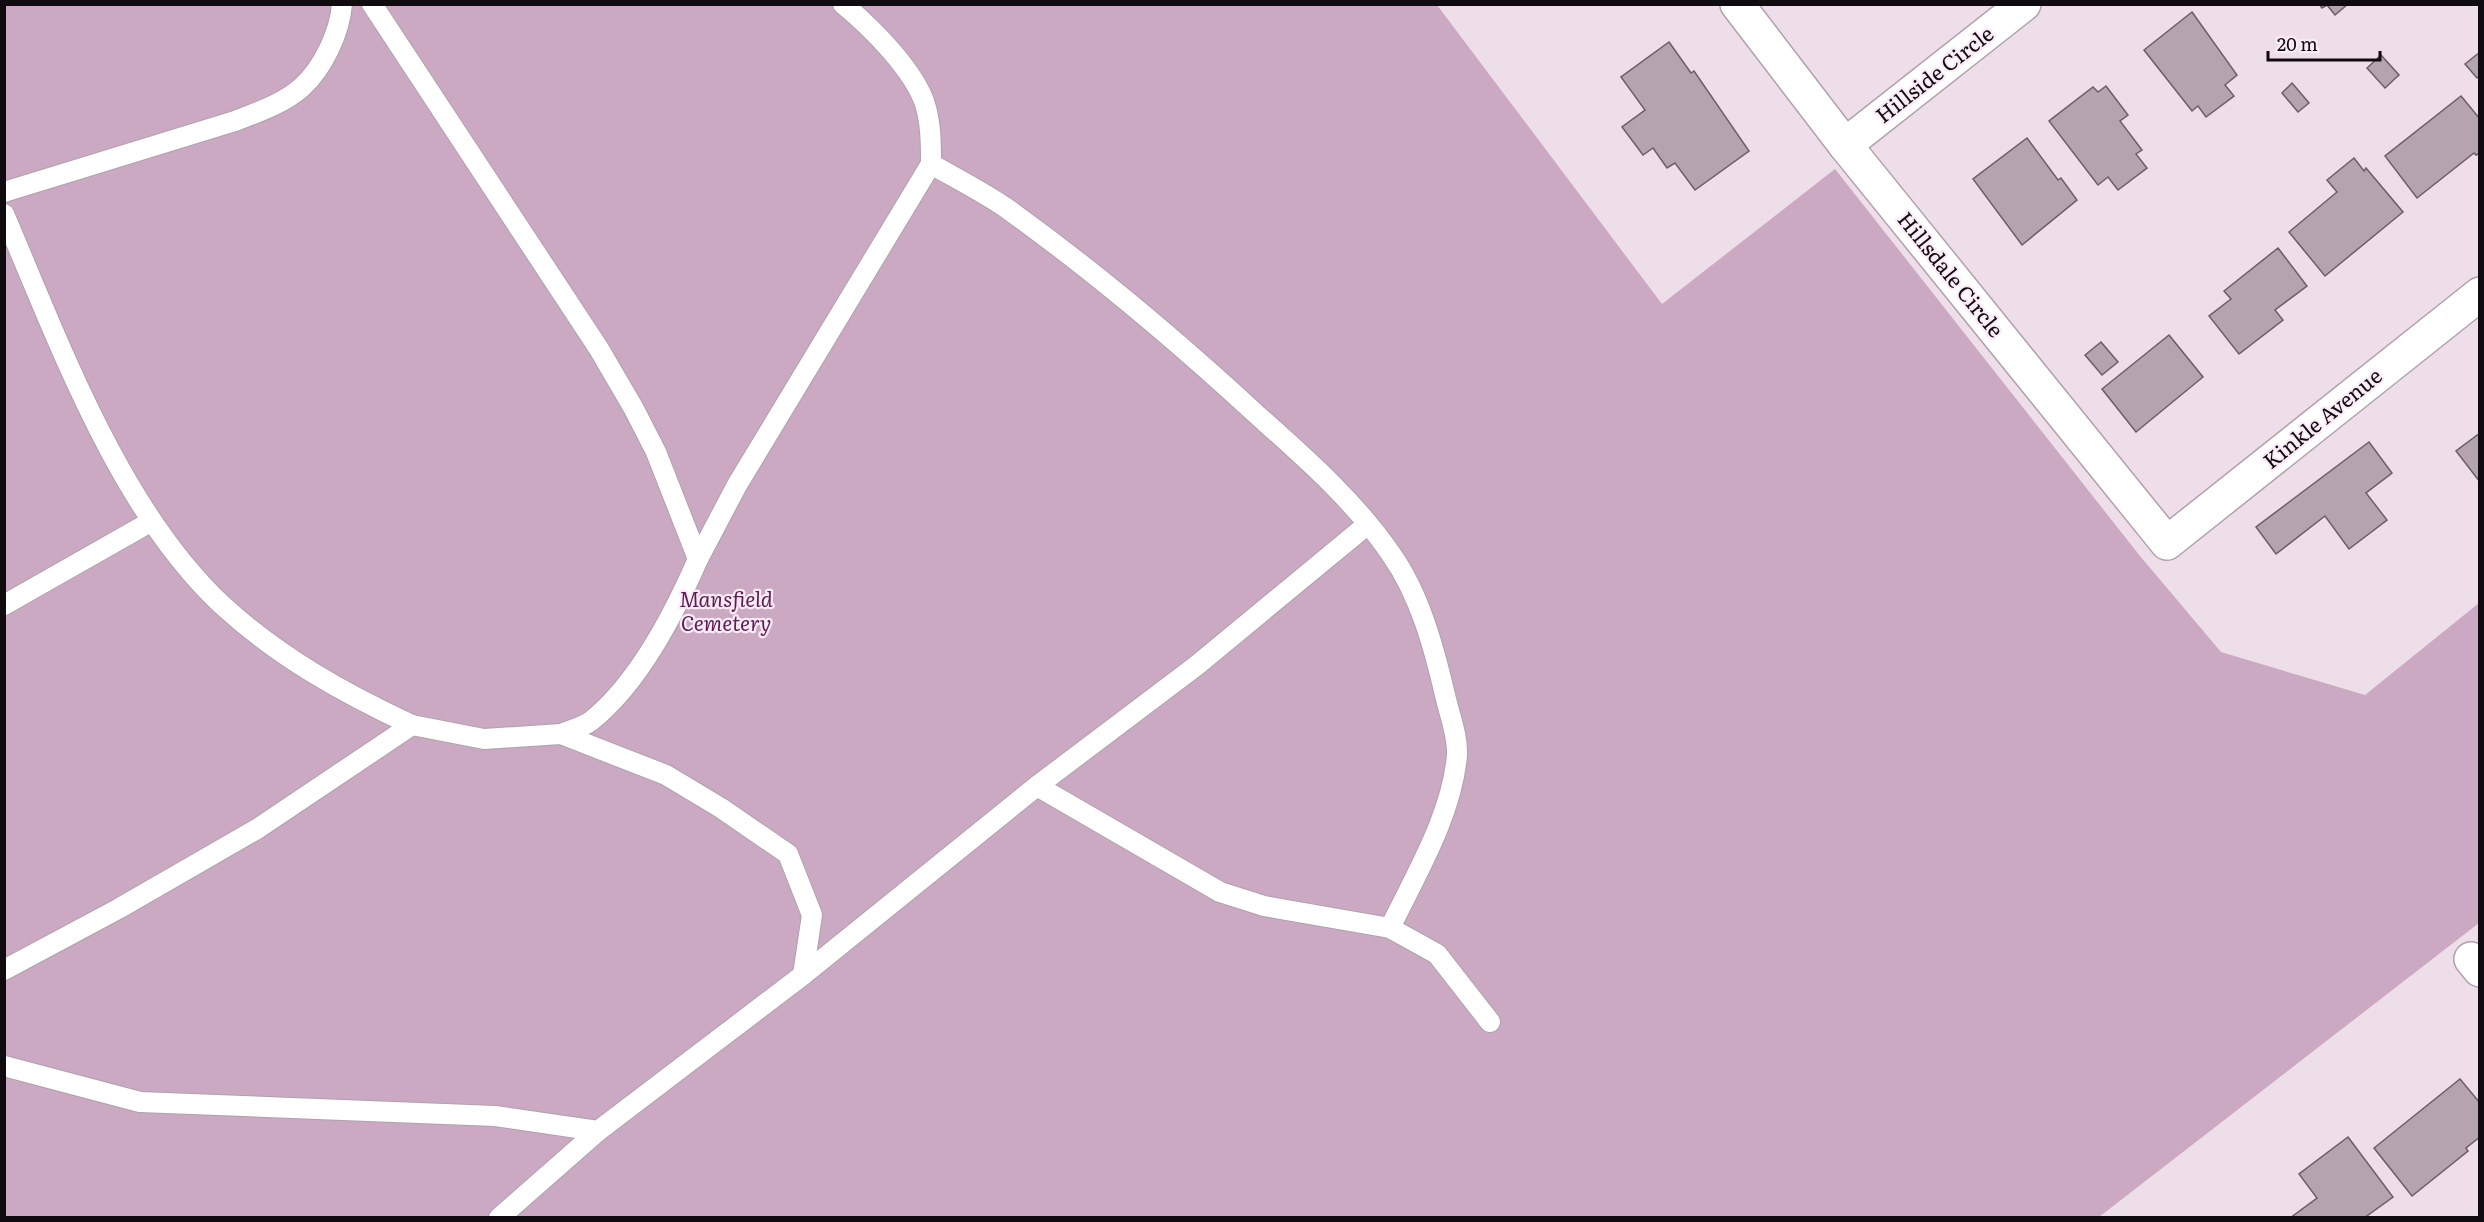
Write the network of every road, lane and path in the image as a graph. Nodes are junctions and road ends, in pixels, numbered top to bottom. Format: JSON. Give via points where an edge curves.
{"nodes":[{"id":1,"x":342,"y":4,"type":"edge"},
{"id":2,"x":372,"y":4,"type":"edge"},
{"id":3,"x":843,"y":4,"type":"edge"},
{"id":4,"x":1737,"y":4,"type":"edge"},
{"id":5,"x":2025,"y":4,"type":"edge"},
{"id":6,"x":1845,"y":145,"type":"junction"},
{"id":7,"x":931,"y":164,"type":"junction"},
{"id":8,"x":4,"y":192,"type":"edge"},
{"id":9,"x":4,"y":214,"type":"edge"},
{"id":10,"x":2480,"y":294,"type":"edge"},
{"id":11,"x":152,"y":521,"type":"junction"},
{"id":12,"x":1368,"y":524,"type":"junction"},
{"id":13,"x":2167,"y":543,"type":"joint"},
{"id":14,"x":699,"y":559,"type":"junction"},
{"id":15,"x":4,"y":605,"type":"edge"},
{"id":16,"x":412,"y":725,"type":"junction"},
{"id":17,"x":561,"y":734,"type":"junction"},
{"id":18,"x":1037,"y":786,"type":"junction"},
{"id":19,"x":1390,"y":928,"type":"junction"},
{"id":20,"x":4,"y":970,"type":"edge"},
{"id":21,"x":803,"y":975,"type":"junction"},
{"id":22,"x":1490,"y":1022,"type":"dead end"},
{"id":23,"x":4,"y":1066,"type":"edge"},
{"id":24,"x":598,"y":1131,"type":"junction"},
{"id":25,"x":499,"y":1218,"type":"edge"}],
"edges":[{"from":1,"to":8,"type":"lane","via":[[340,24],[324,58],[303,87],[272,107]]},
{"from":2,"to":14,"type":"lane","via":[[599,349],[656,452]]},
{"from":3,"to":7,"type":"lane","via":[[909,73],[924,102],[931,129]]},
{"from":4,"to":6,"type":"street","name":"Hillsdale Circle"},
{"from":5,"to":6,"type":"street","name":"Hillside Circle"},
{"from":6,"to":13,"type":"street","name":"Hillsdale Circle"},
{"from":7,"to":12,"type":"lane","via":[[1008,209],[1185,349],[1316,468]]},
{"from":7,"to":14,"type":"lane","via":[[737,485]]},
{"from":9,"to":11,"type":"lane","via":[[94,419]]},
{"from":10,"to":13,"type":"street","name":"Kinkle Avenue"},
{"from":11,"to":15,"type":"lane"},
{"from":11,"to":16,"type":"lane","via":[[221,604],[281,653],[370,706]]},
{"from":12,"to":18,"type":"lane","via":[[1196,666]]},
{"from":12,"to":19,"type":"lane","via":[[1406,579],[1423,618],[1457,752],[1451,791]]},
{"from":14,"to":17,"type":"lane","via":[[653,648],[630,678],[589,722]]},
{"from":16,"to":17,"type":"lane","via":[[484,739]]},
{"from":16,"to":20,"type":"lane","via":[[257,829]]},
{"from":17,"to":21,"type":"lane","via":[[666,775],[788,854],[812,915]]},
{"from":18,"to":19,"type":"lane","via":[[1220,892],[1264,906]]},
{"from":18,"to":21,"type":"lane"},
{"from":19,"to":22,"type":"lane","via":[[1437,954]]},
{"from":21,"to":24,"type":"lane"},
{"from":23,"to":24,"type":"lane","via":[[140,1102],[495,1116]]},
{"from":24,"to":25,"type":"lane"}]}
